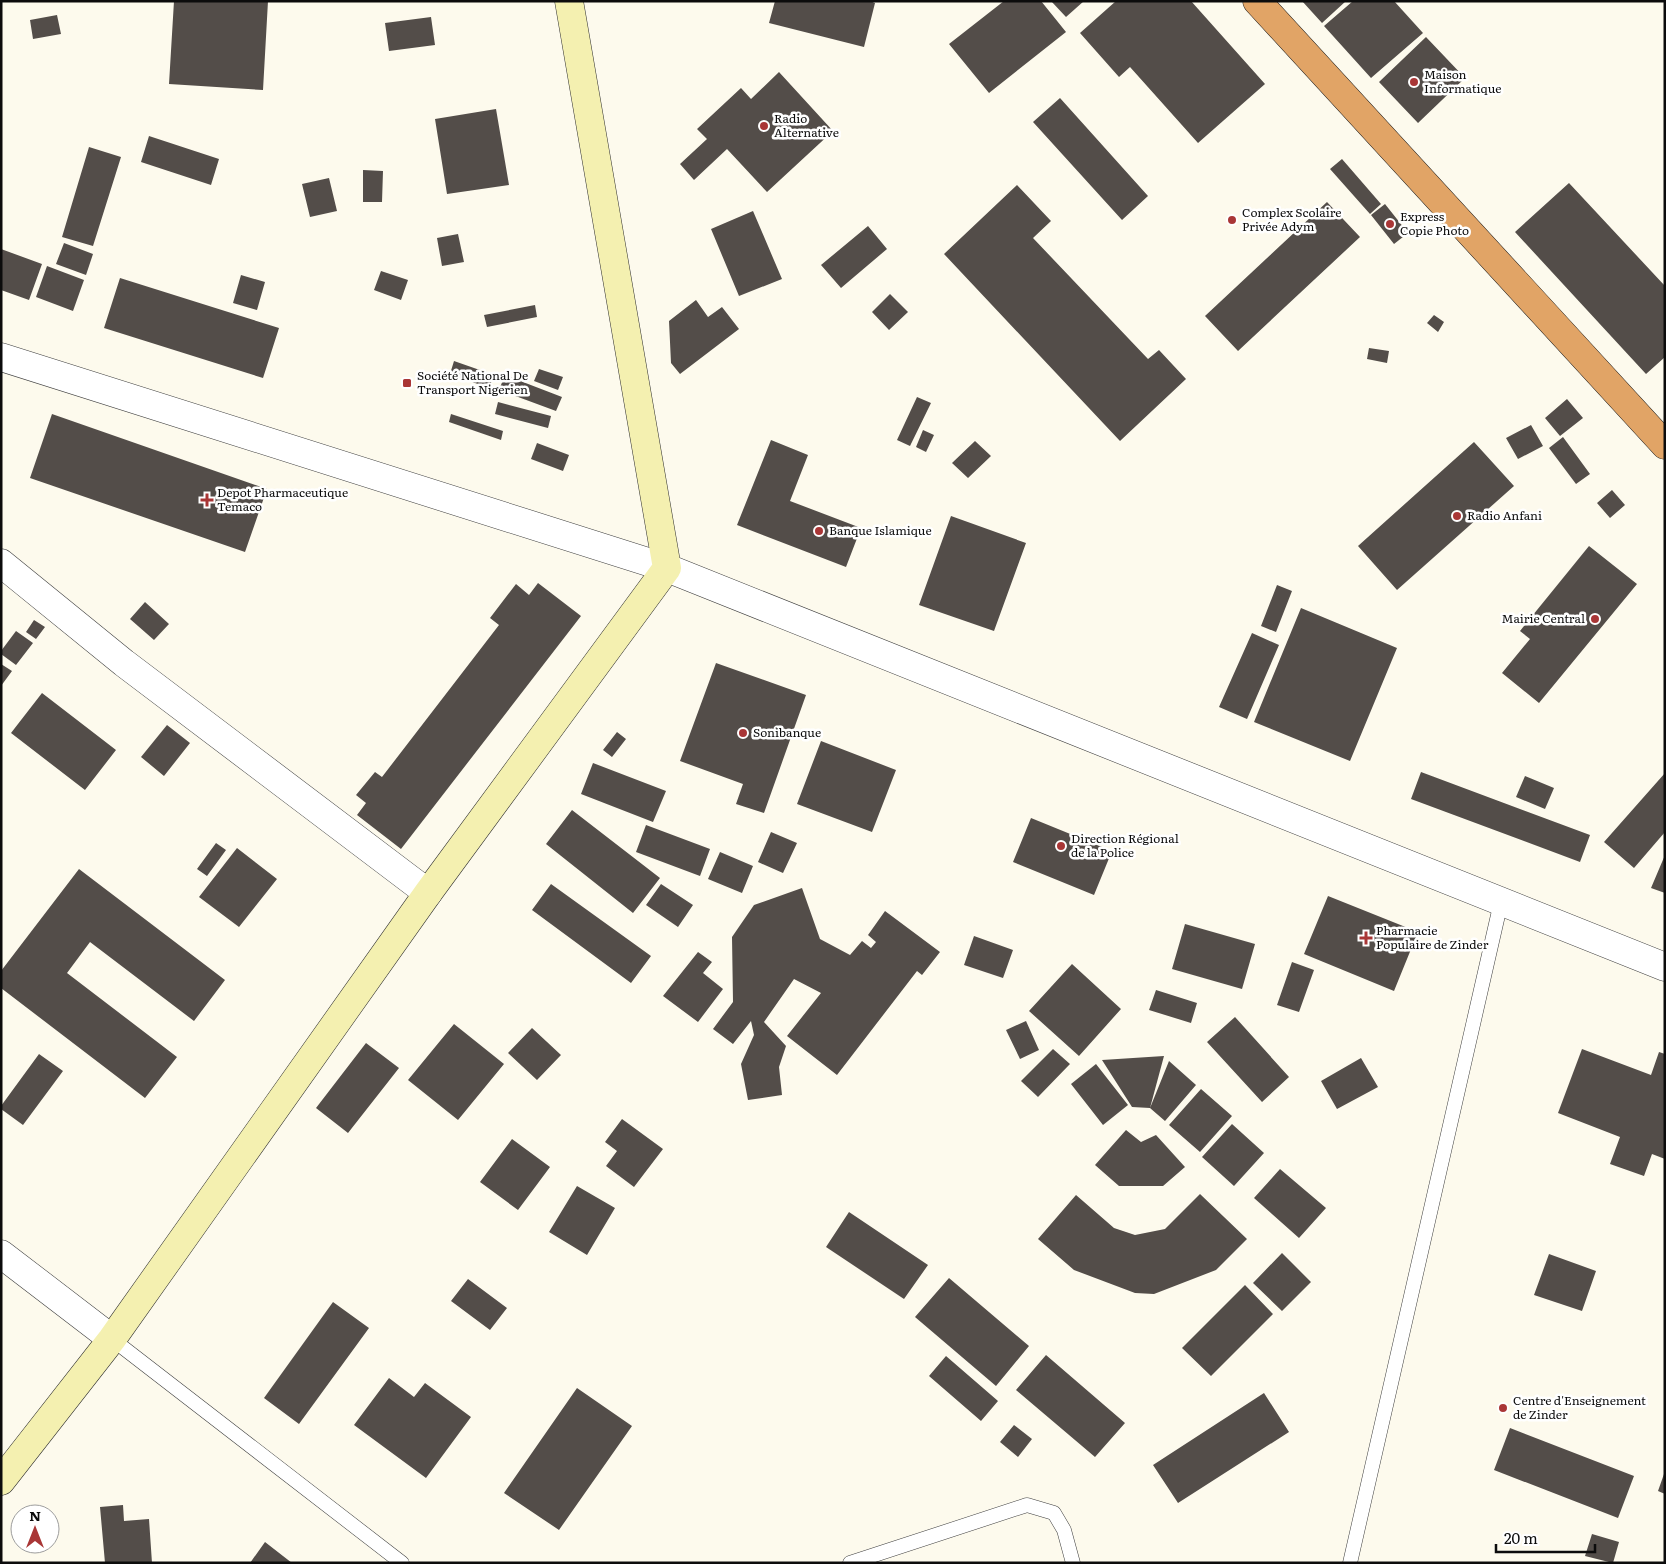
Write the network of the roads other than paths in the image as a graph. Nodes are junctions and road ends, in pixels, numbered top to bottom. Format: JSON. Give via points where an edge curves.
{"nodes":[{"id":1,"x":569,"y":1,"type":"edge"},
{"id":2,"x":1258,"y":1,"type":"edge"},
{"id":3,"x":1,"y":357,"type":"edge"},
{"id":4,"x":1665,"y":445,"type":"edge"},
{"id":5,"x":1,"y":563,"type":"edge"},
{"id":6,"x":667,"y":568,"type":"junction"},
{"id":7,"x":428,"y":893,"type":"junction"},
{"id":8,"x":1501,"y":902,"type":"junction"},
{"id":9,"x":1665,"y":967,"type":"edge"},
{"id":10,"x":1,"y":1254,"type":"edge"},
{"id":11,"x":112,"y":1338,"type":"junction"},
{"id":12,"x":1,"y":1481,"type":"edge"},
{"id":13,"x":402,"y":1563,"type":"edge"},
{"id":14,"x":850,"y":1563,"type":"edge"},
{"id":15,"x":1073,"y":1563,"type":"edge"},
{"id":16,"x":1350,"y":1563,"type":"edge"}],
"edges":[{"from":1,"to":6,"type":"street"},
{"from":2,"to":4,"type":"highway"},
{"from":3,"to":6,"type":"street"},
{"from":5,"to":7,"type":"street","via":[[124,663]]},
{"from":6,"to":7,"type":"street"},
{"from":6,"to":8,"type":"street"},
{"from":7,"to":11,"type":"street"},
{"from":8,"to":9,"type":"street"},
{"from":8,"to":16,"type":"lane"},
{"from":10,"to":11,"type":"street"},
{"from":11,"to":12,"type":"street"},
{"from":11,"to":13,"type":"lane"},
{"from":14,"to":15,"type":"lane","via":[[1027,1505],[1054,1513],[1064,1530]]}]}
